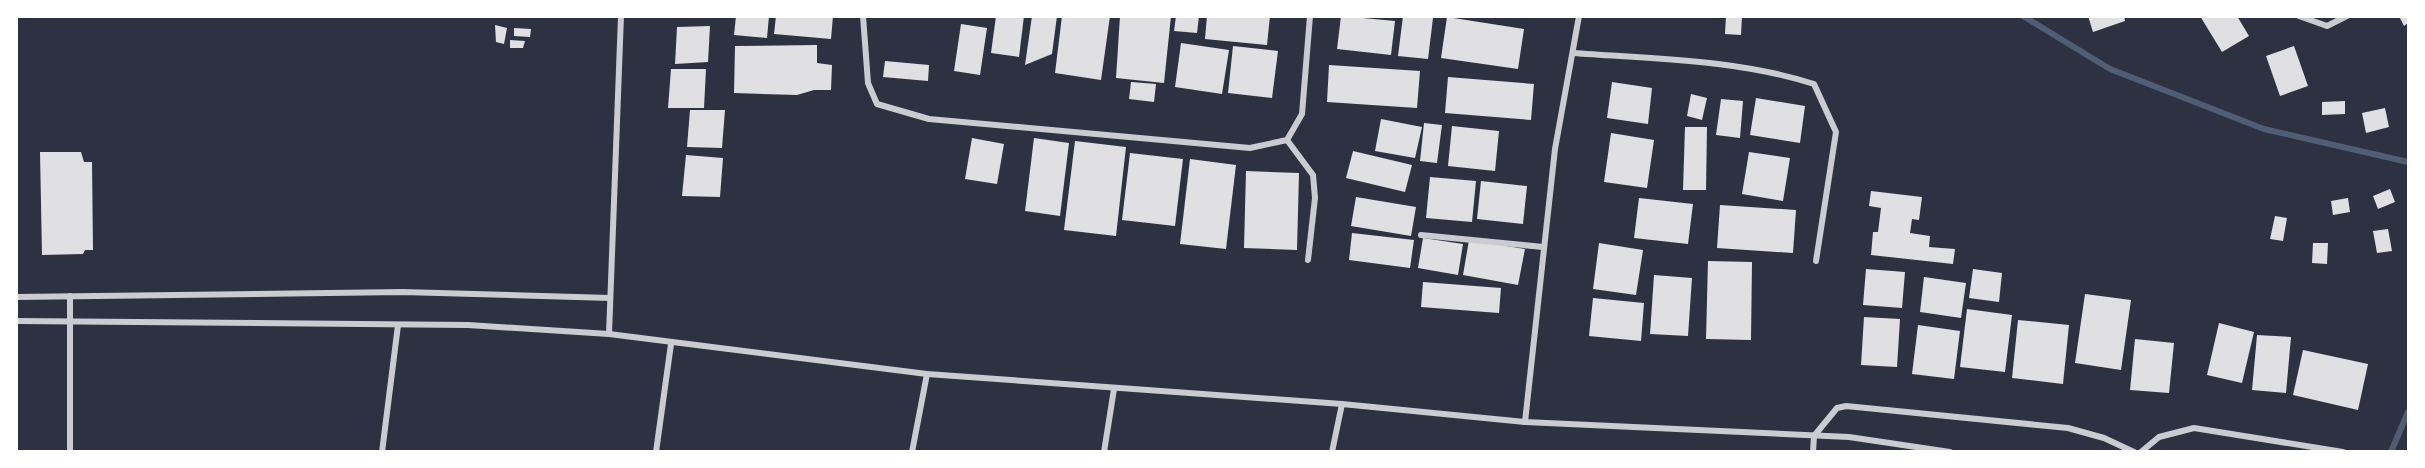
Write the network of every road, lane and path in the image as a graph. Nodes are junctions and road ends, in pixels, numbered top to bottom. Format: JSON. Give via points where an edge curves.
{"nodes":[{"id":1,"x":621,"y":16,"type":"edge"},
{"id":2,"x":863,"y":16,"type":"edge"},
{"id":3,"x":1310,"y":16,"type":"edge"},
{"id":4,"x":1579,"y":16,"type":"edge"},
{"id":5,"x":2299,"y":16,"type":"edge"},
{"id":6,"x":2348,"y":16,"type":"edge"},
{"id":7,"x":1573,"y":52,"type":"junction"},
{"id":8,"x":1287,"y":140,"type":"junction"},
{"id":9,"x":1421,"y":235,"type":"dead end"},
{"id":10,"x":1543,"y":247,"type":"junction"},
{"id":11,"x":1308,"y":260,"type":"dead end"},
{"id":12,"x":1816,"y":261,"type":"dead end"},
{"id":13,"x":70,"y":296,"type":"junction"},
{"id":14,"x":16,"y":297,"type":"edge"},
{"id":15,"x":610,"y":298,"type":"junction"},
{"id":16,"x":16,"y":321,"type":"edge"},
{"id":17,"x":70,"y":321,"type":"junction"},
{"id":18,"x":398,"y":325,"type":"junction"},
{"id":19,"x":609,"y":334,"type":"junction"},
{"id":20,"x":671,"y":344,"type":"junction"},
{"id":21,"x":927,"y":374,"type":"junction"},
{"id":22,"x":1114,"y":389,"type":"junction"},
{"id":23,"x":1342,"y":404,"type":"junction"},
{"id":24,"x":1525,"y":422,"type":"junction"},
{"id":25,"x":1814,"y":436,"type":"junction"},
{"id":26,"x":70,"y":452,"type":"edge"},
{"id":27,"x":382,"y":452,"type":"edge"},
{"id":28,"x":656,"y":452,"type":"edge"},
{"id":29,"x":912,"y":452,"type":"edge"},
{"id":30,"x":1104,"y":452,"type":"edge"},
{"id":31,"x":1332,"y":452,"type":"edge"},
{"id":32,"x":1813,"y":452,"type":"edge"},
{"id":33,"x":1950,"y":452,"type":"edge"},
{"id":34,"x":2134,"y":452,"type":"edge"},
{"id":35,"x":2141,"y":452,"type":"edge"},
{"id":36,"x":2343,"y":452,"type":"edge"}],
"edges":[{"from":1,"to":15,"type":"street"},
{"from":2,"to":8,"type":"street","via":[[868,83],[877,104],[903,113],[930,119],[1250,148]]},
{"from":3,"to":8,"type":"street","via":[[1302,114]]},
{"from":4,"to":7,"type":"street"},
{"from":5,"to":6,"type":"street","via":[[2327,26]]},
{"from":7,"to":10,"type":"street","via":[[1555,149]]},
{"from":7,"to":12,"type":"street","via":[[1736,65],[1814,84],[1836,132]]},
{"from":8,"to":11,"type":"street","via":[[1313,176]]},
{"from":9,"to":10,"type":"street"},
{"from":10,"to":24,"type":"street"},
{"from":13,"to":14,"type":"street"},
{"from":13,"to":15,"type":"street","via":[[417,292]]},
{"from":13,"to":17,"type":"street"},
{"from":15,"to":19,"type":"street"},
{"from":16,"to":17,"type":"street"},
{"from":17,"to":18,"type":"street"},
{"from":17,"to":26,"type":"street"},
{"from":18,"to":19,"type":"street"},
{"from":18,"to":27,"type":"street"},
{"from":19,"to":20,"type":"street"},
{"from":20,"to":21,"type":"street"},
{"from":20,"to":28,"type":"street"},
{"from":21,"to":22,"type":"street"},
{"from":21,"to":29,"type":"street"},
{"from":22,"to":23,"type":"street"},
{"from":22,"to":30,"type":"street"},
{"from":23,"to":24,"type":"street"},
{"from":23,"to":31,"type":"street"},
{"from":24,"to":25,"type":"street"},
{"from":25,"to":32,"type":"street"},
{"from":25,"to":33,"type":"street","via":[[1882,440]]},
{"from":25,"to":34,"type":"street","via":[[1837,408],[1846,406],[2068,428]]},
{"from":35,"to":36,"type":"street","via":[[2159,437],[2194,428]]}]}
